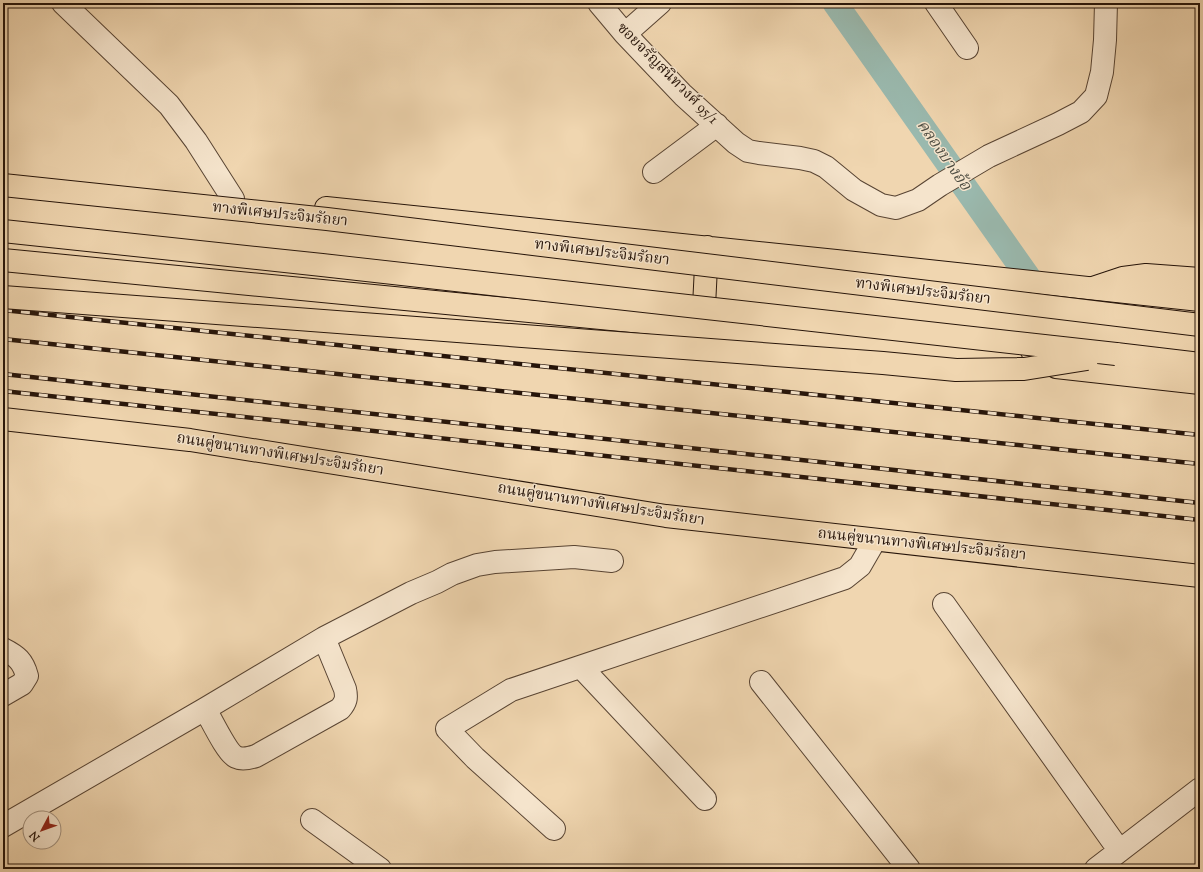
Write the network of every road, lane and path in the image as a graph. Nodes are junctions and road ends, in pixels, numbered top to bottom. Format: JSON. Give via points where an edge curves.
{"nodes":[{"id":1,"x":63,"y":3,"type":"edge"},
{"id":2,"x":599,"y":3,"type":"edge"},
{"id":3,"x":660,"y":3,"type":"edge"},
{"id":4,"x":936,"y":3,"type":"edge"},
{"id":5,"x":1106,"y":3,"type":"edge"},
{"id":6,"x":625,"y":34,"type":"junction"},
{"id":7,"x":966,"y":48,"type":"dead end"},
{"id":8,"x":717,"y":126,"type":"junction"},
{"id":9,"x":654,"y":172,"type":"dead end"},
{"id":10,"x":3,"y":176,"type":"edge"},
{"id":11,"x":3,"y":185,"type":"edge"},
{"id":12,"x":233,"y":199,"type":"junction"},
{"id":13,"x":3,"y":231,"type":"edge"},
{"id":14,"x":707,"y":247,"type":"junction"},
{"id":15,"x":3,"y":260,"type":"edge"},
{"id":16,"x":1200,"y":279,"type":"edge"},
{"id":17,"x":1093,"y":288,"type":"junction"},
{"id":18,"x":3,"y":297,"type":"edge"},
{"id":19,"x":1200,"y":300,"type":"edge"},
{"id":20,"x":1200,"y":325,"type":"edge"},
{"id":21,"x":703,"y":328,"type":"junction"},
{"id":22,"x":1116,"y":354,"type":"junction"},
{"id":23,"x":1200,"y":364,"type":"edge"},
{"id":24,"x":1200,"y":383,"type":"edge"},
{"id":25,"x":3,"y":419,"type":"edge"},
{"id":26,"x":875,"y":540,"type":"junction"},
{"id":27,"x":612,"y":561,"type":"dead end"},
{"id":28,"x":1200,"y":576,"type":"edge"},
{"id":29,"x":944,"y":604,"type":"dead end"},
{"id":30,"x":324,"y":638,"type":"junction"},
{"id":31,"x":3,"y":649,"type":"edge"},
{"id":32,"x":581,"y":667,"type":"junction"},
{"id":33,"x":761,"y":682,"type":"dead end"},
{"id":34,"x":3,"y":695,"type":"edge"},
{"id":35,"x":205,"y":709,"type":"junction"},
{"id":36,"x":1200,"y":789,"type":"edge"},
{"id":37,"x":705,"y":799,"type":"dead end"},
{"id":38,"x":312,"y":820,"type":"dead end"},
{"id":39,"x":3,"y":826,"type":"edge"},
{"id":40,"x":554,"y":829,"type":"dead end"},
{"id":41,"x":1119,"y":850,"type":"junction"},
{"id":42,"x":380,"y":869,"type":"edge"},
{"id":43,"x":909,"y":869,"type":"edge"},
{"id":44,"x":1096,"y":869,"type":"edge"}],
"edges":[{"from":1,"to":12,"type":"street","via":[[169,105],[196,141]]},
{"from":2,"to":6,"type":"street","name":"ซอยจรัญสนิทวงศ์ 95/1"},
{"from":3,"to":6,"type":"street"},
{"from":4,"to":7,"type":"street"},
{"from":5,"to":8,"type":"street","name":"ซอยจรัญสนิทวงศ์ 95/1","via":[[1105,40],[1096,96],[1082,112],[989,156],[918,200],[896,208],[881,204],[854,190],[826,167],[814,161],[748,151]]},
{"from":6,"to":8,"type":"street","name":"ซอยจรัญสนิทวงศ์ 95/1","via":[[683,95]]},
{"from":8,"to":9,"type":"street"},
{"from":10,"to":12,"type":"main road"},
{"from":11,"to":20,"type":"main road","name":"ทางพิเศษประจิมรัถยา","bridge":true,"via":[[335,220]]},
{"from":12,"to":14,"type":"main road"},
{"from":13,"to":22,"type":"main road","bridge":true},
{"from":14,"to":17,"type":"main road"},
{"from":14,"to":21,"type":"main road"},
{"from":15,"to":21,"type":"main road"},
{"from":16,"to":17,"type":"main road","via":[[1146,275],[1123,278]]},
{"from":17,"to":19,"type":"main road"},
{"from":18,"to":22,"type":"main road","bridge":true,"via":[[956,370],[1024,369]]},
{"from":21,"to":24,"type":"main road"},
{"from":22,"to":23,"type":"main road"},
{"from":25,"to":26,"type":"main road","name":"ถนนคู่ขนานทางพิเศษประจิมรัถยา","via":[[190,440],[666,516]]},
{"from":26,"to":28,"type":"main road","name":"ถนนคู่ขนานทางพิเศษประจิมรัถยา"},
{"from":26,"to":32,"type":"street","via":[[860,566],[845,578]]},
{"from":27,"to":30,"type":"street","via":[[574,557],[477,565],[411,593]]},
{"from":29,"to":41,"type":"street"},
{"from":30,"to":35,"type":"street"},
{"from":30,"to":35,"type":"street","via":[[345,689],[346,703],[340,709],[256,756],[244,759],[236,758],[228,748]]},
{"from":31,"to":34,"type":"street","via":[[21,661],[27,676],[22,684]]},
{"from":32,"to":37,"type":"street"},
{"from":32,"to":40,"type":"street","via":[[511,690],[446,729]]},
{"from":33,"to":43,"type":"street"},
{"from":35,"to":39,"type":"street"},
{"from":36,"to":41,"type":"street"},
{"from":38,"to":42,"type":"street"},
{"from":41,"to":44,"type":"street"}]}
